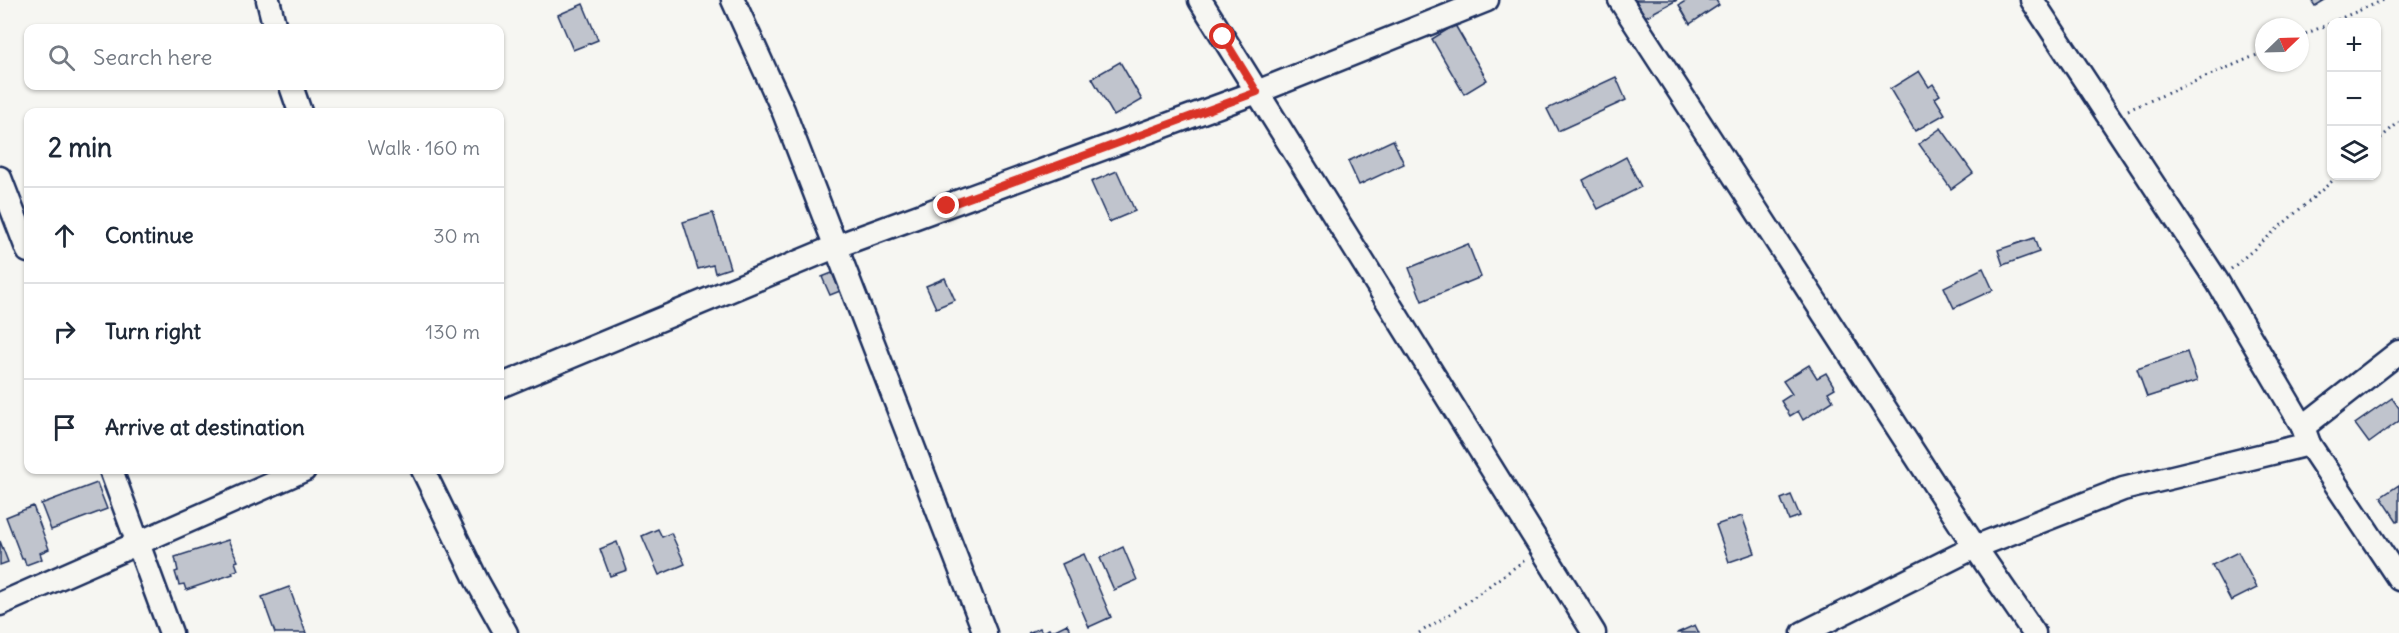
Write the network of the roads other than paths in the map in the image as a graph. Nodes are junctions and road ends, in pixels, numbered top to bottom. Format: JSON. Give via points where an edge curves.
{"nodes":[{"id":1,"x":268,"y":0,"type":"edge"},
{"id":2,"x":733,"y":0,"type":"edge"},
{"id":3,"x":1200,"y":0,"type":"edge"},
{"id":4,"x":1487,"y":0,"type":"edge"},
{"id":5,"x":1620,"y":0,"type":"edge"},
{"id":6,"x":2032,"y":0,"type":"edge"},
{"id":7,"x":274,"y":24,"type":"edge"},
{"id":8,"x":292,"y":90,"type":"edge"},
{"id":9,"x":1257,"y":92,"type":"junction"},
{"id":10,"x":299,"y":108,"type":"edge"},
{"id":11,"x":0,"y":178,"type":"edge"},
{"id":12,"x":24,"y":241,"type":"edge"},
{"id":13,"x":837,"y":246,"type":"junction"},
{"id":14,"x":2399,"y":352,"type":"edge"},
{"id":15,"x":504,"y":384,"type":"edge"},
{"id":16,"x":2306,"y":436,"type":"junction"},
{"id":17,"x":112,"y":474,"type":"edge"},
{"id":18,"x":295,"y":474,"type":"edge"},
{"id":19,"x":425,"y":474,"type":"edge"},
{"id":20,"x":138,"y":543,"type":"junction"},
{"id":21,"x":1975,"y":548,"type":"junction"},
{"id":22,"x":2399,"y":579,"type":"edge"},
{"id":23,"x":0,"y":604,"type":"edge"},
{"id":24,"x":171,"y":633,"type":"edge"},
{"id":25,"x":506,"y":633,"type":"edge"},
{"id":26,"x":985,"y":633,"type":"edge"},
{"id":27,"x":1594,"y":633,"type":"edge"},
{"id":28,"x":1803,"y":633,"type":"edge"},
{"id":29,"x":2034,"y":633,"type":"edge"}],
"edges":[{"from":1,"to":7,"type":"street"},
{"from":2,"to":13,"type":"street","via":[[783,110]]},
{"from":3,"to":9,"type":"street"},
{"from":4,"to":9,"type":"street"},
{"from":5,"to":21,"type":"street"},
{"from":6,"to":16,"type":"street","via":[[2217,281]]},
{"from":8,"to":10,"type":"street"},
{"from":9,"to":13,"type":"street"},
{"from":9,"to":27,"type":"street"},
{"from":11,"to":12,"type":"street"},
{"from":13,"to":15,"type":"street"},
{"from":13,"to":26,"type":"street"},
{"from":14,"to":16,"type":"street"},
{"from":16,"to":21,"type":"street","via":[[2122,489]]},
{"from":16,"to":22,"type":"street"},
{"from":17,"to":20,"type":"street"},
{"from":18,"to":20,"type":"street"},
{"from":19,"to":25,"type":"street"},
{"from":20,"to":23,"type":"street"},
{"from":20,"to":24,"type":"street"},
{"from":21,"to":28,"type":"street"},
{"from":21,"to":29,"type":"street"}]}
